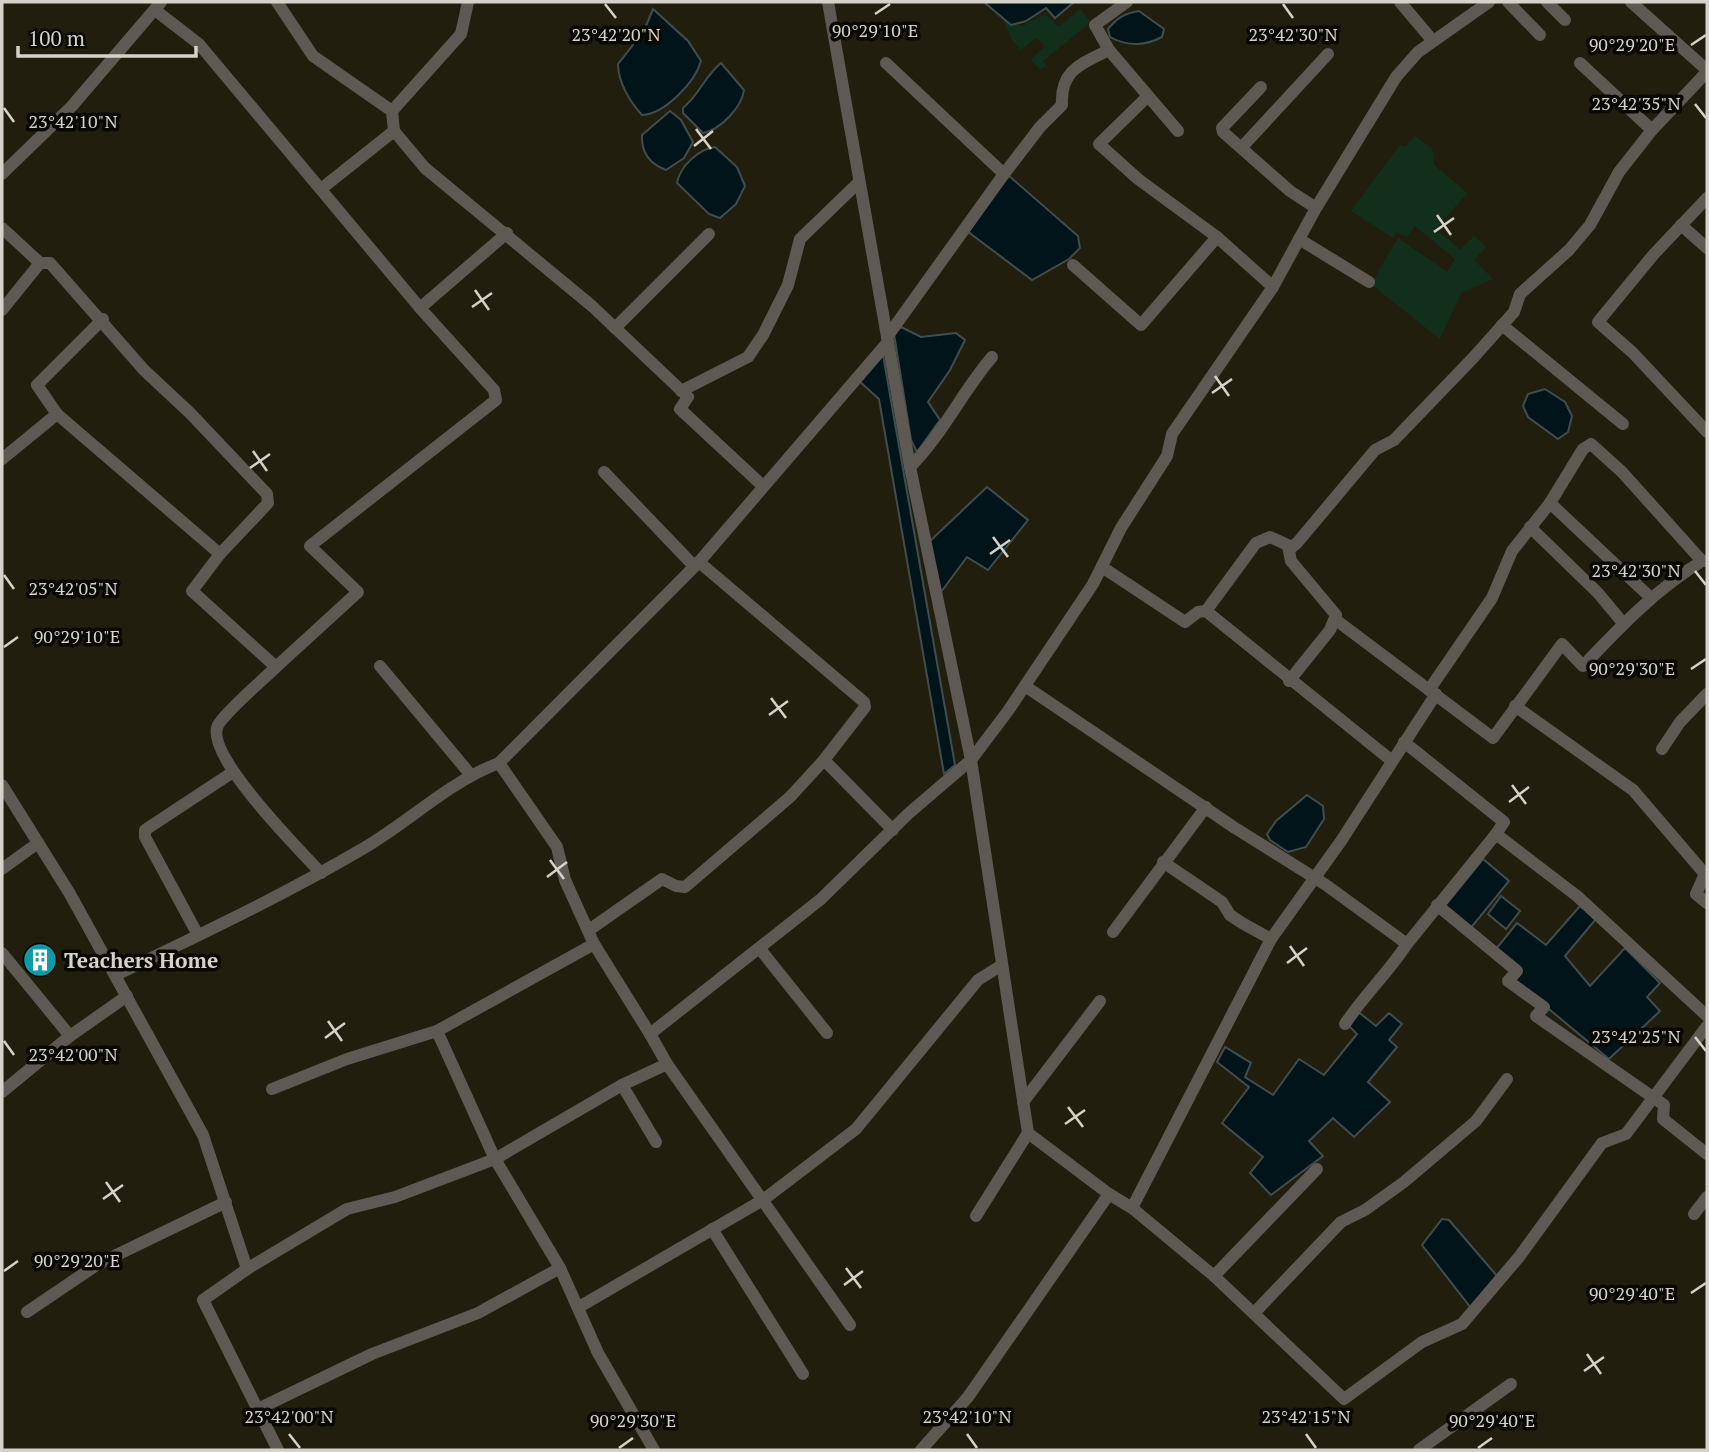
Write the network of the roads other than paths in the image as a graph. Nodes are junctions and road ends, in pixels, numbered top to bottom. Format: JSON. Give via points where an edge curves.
{"nodes":[{"id":1,"x":276,"y":2,"type":"edge"},
{"id":2,"x":468,"y":2,"type":"edge"},
{"id":3,"x":828,"y":2,"type":"edge"},
{"id":4,"x":1127,"y":2,"type":"edge"},
{"id":5,"x":1400,"y":2,"type":"edge"},
{"id":6,"x":1489,"y":2,"type":"edge"},
{"id":7,"x":1508,"y":2,"type":"edge"},
{"id":8,"x":1548,"y":2,"type":"edge"},
{"id":9,"x":1632,"y":2,"type":"edge"},
{"id":10,"x":158,"y":6,"type":"edge"},
{"id":11,"x":1565,"y":20,"type":"dead end"},
{"id":12,"x":1540,"y":35,"type":"dead end"},
{"id":13,"x":1433,"y":41,"type":"junction"},
{"id":14,"x":1110,"y":50,"type":"junction"},
{"id":15,"x":1328,"y":54,"type":"dead end"},
{"id":16,"x":1580,"y":63,"type":"dead end"},
{"id":17,"x":886,"y":64,"type":"dead end"},
{"id":18,"x":1707,"y":71,"type":"edge"},
{"id":19,"x":1261,"y":87,"type":"dead end"},
{"id":20,"x":1147,"y":97,"type":"junction"},
{"id":21,"x":393,"y":111,"type":"junction"},
{"id":22,"x":1652,"y":130,"type":"junction"},
{"id":23,"x":394,"y":131,"type":"junction"},
{"id":24,"x":1178,"y":131,"type":"dead end"},
{"id":25,"x":1242,"y":147,"type":"junction"},
{"id":26,"x":2,"y":174,"type":"edge"},
{"id":27,"x":1004,"y":174,"type":"junction"},
{"id":28,"x":859,"y":182,"type":"junction"},
{"id":29,"x":321,"y":189,"type":"junction"},
{"id":30,"x":1707,"y":198,"type":"edge"},
{"id":31,"x":1316,"y":208,"type":"junction"},
{"id":32,"x":1681,"y":225,"type":"junction"},
{"id":33,"x":2,"y":228,"type":"edge"},
{"id":34,"x":507,"y":233,"type":"junction"},
{"id":35,"x":709,"y":234,"type":"dead end"},
{"id":36,"x":1217,"y":237,"type":"junction"},
{"id":37,"x":1299,"y":239,"type":"junction"},
{"id":38,"x":1707,"y":248,"type":"edge"},
{"id":39,"x":40,"y":263,"type":"junction"},
{"id":40,"x":1073,"y":265,"type":"dead end"},
{"id":41,"x":1369,"y":282,"type":"dead end"},
{"id":42,"x":1273,"y":287,"type":"junction"},
{"id":43,"x":420,"y":308,"type":"junction"},
{"id":44,"x":2,"y":310,"type":"edge"},
{"id":45,"x":103,"y":319,"type":"junction"},
{"id":46,"x":1502,"y":325,"type":"junction"},
{"id":47,"x":615,"y":328,"type":"junction"},
{"id":48,"x":887,"y":340,"type":"junction"},
{"id":49,"x":992,"y":357,"type":"dead end"},
{"id":50,"x":681,"y":391,"type":"junction"},
{"id":51,"x":57,"y":414,"type":"junction"},
{"id":52,"x":1623,"y":424,"type":"dead end"},
{"id":53,"x":1706,"y":429,"type":"edge"},
{"id":54,"x":2,"y":459,"type":"edge"},
{"id":55,"x":910,"y":467,"type":"junction"},
{"id":56,"x":604,"y":472,"type":"dead end"},
{"id":57,"x":763,"y":486,"type":"junction"},
{"id":58,"x":1550,"y":503,"type":"junction"},
{"id":59,"x":1530,"y":527,"type":"junction"},
{"id":60,"x":1288,"y":546,"type":"junction"},
{"id":61,"x":220,"y":554,"type":"junction"},
{"id":62,"x":1705,"y":561,"type":"edge"},
{"id":63,"x":696,"y":564,"type":"junction"},
{"id":64,"x":1102,"y":567,"type":"junction"},
{"id":65,"x":1650,"y":597,"type":"junction"},
{"id":66,"x":1206,"y":611,"type":"junction"},
{"id":67,"x":1336,"y":620,"type":"junction"},
{"id":68,"x":1623,"y":623,"type":"junction"},
{"id":69,"x":380,"y":666,"type":"dead end"},
{"id":70,"x":276,"y":667,"type":"junction"},
{"id":71,"x":1289,"y":681,"type":"junction"},
{"id":72,"x":1025,"y":686,"type":"junction"},
{"id":73,"x":1432,"y":692,"type":"junction"},
{"id":74,"x":1707,"y":694,"type":"edge"},
{"id":75,"x":1515,"y":706,"type":"junction"},
{"id":76,"x":1404,"y":742,"type":"junction"},
{"id":77,"x":1662,"y":749,"type":"dead end"},
{"id":78,"x":824,"y":760,"type":"junction"},
{"id":79,"x":971,"y":760,"type":"junction"},
{"id":80,"x":1392,"y":761,"type":"junction"},
{"id":81,"x":499,"y":763,"type":"junction"},
{"id":82,"x":233,"y":772,"type":"junction"},
{"id":83,"x":470,"y":774,"type":"junction"},
{"id":84,"x":2,"y":785,"type":"edge"},
{"id":85,"x":1206,"y":807,"type":"junction"},
{"id":86,"x":893,"y":830,"type":"junction"},
{"id":87,"x":1496,"y":834,"type":"junction"},
{"id":88,"x":38,"y":843,"type":"junction"},
{"id":89,"x":1163,"y":862,"type":"junction"},
{"id":90,"x":2,"y":869,"type":"edge"},
{"id":91,"x":1706,"y":871,"type":"edge"},
{"id":92,"x":321,"y":873,"type":"junction"},
{"id":93,"x":1314,"y":879,"type":"junction"},
{"id":94,"x":1707,"y":903,"type":"edge"},
{"id":95,"x":1437,"y":905,"type":"junction"},
{"id":96,"x":589,"y":930,"type":"junction"},
{"id":97,"x":1112,"y":932,"type":"dead end"},
{"id":98,"x":198,"y":935,"type":"junction"},
{"id":99,"x":1271,"y":939,"type":"junction"},
{"id":100,"x":594,"y":944,"type":"junction"},
{"id":101,"x":1407,"y":944,"type":"junction"},
{"id":102,"x":760,"y":949,"type":"junction"},
{"id":103,"x":2,"y":953,"type":"edge"},
{"id":104,"x":1002,"y":965,"type":"junction"},
{"id":105,"x":116,"y":975,"type":"junction"},
{"id":106,"x":127,"y":996,"type":"junction"},
{"id":107,"x":1100,"y":1001,"type":"dead end"},
{"id":108,"x":1707,"y":1016,"type":"edge"},
{"id":109,"x":1345,"y":1024,"type":"dead end"},
{"id":110,"x":1707,"y":1026,"type":"edge"},
{"id":111,"x":437,"y":1031,"type":"junction"},
{"id":112,"x":827,"y":1033,"type":"dead end"},
{"id":113,"x":650,"y":1034,"type":"junction"},
{"id":114,"x":70,"y":1036,"type":"junction"},
{"id":115,"x":667,"y":1064,"type":"junction"},
{"id":116,"x":1507,"y":1079,"type":"dead end"},
{"id":117,"x":622,"y":1085,"type":"junction"},
{"id":118,"x":272,"y":1088,"type":"dead end"},
{"id":119,"x":2,"y":1092,"type":"edge"},
{"id":120,"x":1652,"y":1097,"type":"junction"},
{"id":121,"x":1023,"y":1102,"type":"junction"},
{"id":122,"x":1028,"y":1133,"type":"junction"},
{"id":123,"x":656,"y":1142,"type":"dead end"},
{"id":124,"x":1707,"y":1154,"type":"edge"},
{"id":125,"x":495,"y":1159,"type":"junction"},
{"id":126,"x":1317,"y":1169,"type":"dead end"},
{"id":127,"x":1109,"y":1194,"type":"junction"},
{"id":128,"x":1707,"y":1197,"type":"edge"},
{"id":129,"x":763,"y":1200,"type":"junction"},
{"id":130,"x":226,"y":1202,"type":"junction"},
{"id":131,"x":1132,"y":1208,"type":"junction"},
{"id":132,"x":1694,"y":1214,"type":"dead end"},
{"id":133,"x":976,"y":1216,"type":"dead end"},
{"id":134,"x":712,"y":1230,"type":"junction"},
{"id":135,"x":559,"y":1268,"type":"junction"},
{"id":136,"x":247,"y":1269,"type":"junction"},
{"id":137,"x":1214,"y":1276,"type":"junction"},
{"id":138,"x":579,"y":1307,"type":"junction"},
{"id":139,"x":27,"y":1312,"type":"dead end"},
{"id":140,"x":1255,"y":1312,"type":"junction"},
{"id":141,"x":850,"y":1325,"type":"dead end"},
{"id":142,"x":803,"y":1374,"type":"dead end"},
{"id":143,"x":1511,"y":1384,"type":"dead end"},
{"id":144,"x":258,"y":1409,"type":"junction"},
{"id":145,"x":278,"y":1450,"type":"edge"},
{"id":146,"x":653,"y":1450,"type":"edge"},
{"id":147,"x":923,"y":1450,"type":"edge"},
{"id":148,"x":1419,"y":1450,"type":"edge"}],
"edges":[{"from":1,"to":21,"type":"street","via":[[313,56]]},
{"from":2,"to":21,"type":"street","via":[[461,34]]},
{"from":3,"to":28,"type":"street"},
{"from":4,"to":14,"type":"street","via":[[1095,25]]},
{"from":5,"to":13,"type":"street"},
{"from":6,"to":13,"type":"street"},
{"from":7,"to":12,"type":"street"},
{"from":8,"to":11,"type":"street"},
{"from":9,"to":18,"type":"street"},
{"from":10,"to":26,"type":"street","via":[[72,106]]},
{"from":10,"to":29,"type":"street","via":[[198,44]]},
{"from":13,"to":31,"type":"street","via":[[1394,80]]},
{"from":14,"to":20,"type":"street"},
{"from":14,"to":27,"type":"street","via":[[1064,80],[1062,106]]},
{"from":15,"to":25,"type":"street"},
{"from":16,"to":22,"type":"street"},
{"from":17,"to":27,"type":"street"},
{"from":18,"to":22,"type":"street"},
{"from":19,"to":25,"type":"street","via":[[1223,128]]},
{"from":20,"to":24,"type":"street"},
{"from":20,"to":36,"type":"street","via":[[1099,144]]},
{"from":21,"to":23,"type":"street"},
{"from":22,"to":46,"type":"street","via":[[1619,172],[1590,225],[1521,294]]},
{"from":23,"to":29,"type":"street"},
{"from":23,"to":34,"type":"street","via":[[425,168]]},
{"from":25,"to":31,"type":"street"},
{"from":27,"to":48,"type":"street"},
{"from":28,"to":48,"type":"street"},
{"from":28,"to":50,"type":"street","via":[[800,239],[788,285],[748,357]]},
{"from":29,"to":43,"type":"street"},
{"from":30,"to":32,"type":"street"},
{"from":31,"to":37,"type":"street"},
{"from":32,"to":38,"type":"street"},
{"from":32,"to":53,"type":"street","via":[[1598,322]]},
{"from":33,"to":39,"type":"street"},
{"from":34,"to":43,"type":"street"},
{"from":34,"to":47,"type":"street"},
{"from":35,"to":47,"type":"street"},
{"from":36,"to":40,"type":"street","via":[[1141,325]]},
{"from":36,"to":42,"type":"street"},
{"from":37,"to":41,"type":"street"},
{"from":37,"to":42,"type":"street"},
{"from":39,"to":44,"type":"street"},
{"from":39,"to":45,"type":"street","via":[[50,263]]},
{"from":42,"to":64,"type":"street","via":[[1172,434],[1167,456]]},
{"from":43,"to":70,"type":"street","via":[[486,380],[496,400],[310,547],[358,592]]},
{"from":45,"to":51,"type":"street","via":[[37,384]]},
{"from":45,"to":61,"type":"street","via":[[144,370],[267,494],[268,503]]},
{"from":46,"to":52,"type":"street"},
{"from":46,"to":60,"type":"street","via":[[1394,440],[1375,450],[1297,543]]},
{"from":47,"to":50,"type":"street"},
{"from":48,"to":55,"type":"street"},
{"from":48,"to":57,"type":"street"},
{"from":49,"to":55,"type":"street","via":[[969,384],[935,440]]},
{"from":50,"to":57,"type":"street","via":[[688,397],[680,410]]},
{"from":51,"to":54,"type":"street"},
{"from":51,"to":61,"type":"street"},
{"from":55,"to":79,"type":"street"},
{"from":56,"to":63,"type":"street"},
{"from":57,"to":63,"type":"street"},
{"from":58,"to":59,"type":"street"},
{"from":58,"to":62,"type":"street","via":[[1591,443]]},
{"from":58,"to":65,"type":"street"},
{"from":59,"to":68,"type":"street"},
{"from":59,"to":73,"type":"street","via":[[1512,551],[1492,598]]},
{"from":60,"to":66,"type":"street","via":[[1270,537],[1256,543]]},
{"from":60,"to":67,"type":"street","via":[[1291,561],[1333,608]]},
{"from":61,"to":70,"type":"street","via":[[193,587],[194,595]]},
{"from":62,"to":65,"type":"street"},
{"from":63,"to":78,"type":"street","via":[[864,702],[865,707]]},
{"from":63,"to":81,"type":"street"},
{"from":64,"to":66,"type":"street","via":[[1185,622]]},
{"from":64,"to":72,"type":"street"},
{"from":65,"to":68,"type":"street"},
{"from":66,"to":71,"type":"street"},
{"from":67,"to":71,"type":"street"},
{"from":67,"to":73,"type":"street"},
{"from":68,"to":75,"type":"street","via":[[1583,666],[1562,644]]},
{"from":69,"to":83,"type":"street"},
{"from":70,"to":82,"type":"street","via":[[218,725],[216,739]]},
{"from":71,"to":80,"type":"street"},
{"from":72,"to":79,"type":"street"},
{"from":72,"to":85,"type":"street"},
{"from":73,"to":75,"type":"street","via":[[1493,738]]},
{"from":73,"to":76,"type":"street"},
{"from":74,"to":77,"type":"street"},
{"from":75,"to":91,"type":"street","via":[[1633,790]]},
{"from":76,"to":80,"type":"street"},
{"from":76,"to":87,"type":"street","via":[[1504,822]]},
{"from":78,"to":86,"type":"street"},
{"from":78,"to":96,"type":"street","via":[[789,797],[685,887],[662,878]]},
{"from":79,"to":86,"type":"street"},
{"from":79,"to":104,"type":"street"},
{"from":80,"to":93,"type":"street"},
{"from":81,"to":83,"type":"street"},
{"from":81,"to":96,"type":"street","via":[[557,847],[565,880]]},
{"from":82,"to":92,"type":"street"},
{"from":82,"to":98,"type":"street","via":[[145,830]]},
{"from":83,"to":92,"type":"street","via":[[394,830]]},
{"from":84,"to":88,"type":"street"},
{"from":85,"to":89,"type":"street"},
{"from":85,"to":93,"type":"street"},
{"from":86,"to":102,"type":"street"},
{"from":87,"to":95,"type":"street"},
{"from":87,"to":108,"type":"street","via":[[1577,896]]},
{"from":88,"to":90,"type":"street"},
{"from":88,"to":105,"type":"street"},
{"from":89,"to":97,"type":"street"},
{"from":89,"to":99,"type":"street","via":[[1222,902],[1230,915]]},
{"from":91,"to":94,"type":"street","via":[[1696,894]]},
{"from":92,"to":98,"type":"street"},
{"from":93,"to":99,"type":"street"},
{"from":93,"to":101,"type":"street"},
{"from":95,"to":101,"type":"street"},
{"from":95,"to":120,"type":"street","via":[[1517,971],[1508,981],[1544,1007],[1536,1016]]},
{"from":96,"to":100,"type":"street"},
{"from":98,"to":105,"type":"street"},
{"from":99,"to":131,"type":"street"},
{"from":100,"to":111,"type":"street"},
{"from":100,"to":113,"type":"street"},
{"from":101,"to":109,"type":"street"},
{"from":102,"to":112,"type":"street"},
{"from":102,"to":113,"type":"street"},
{"from":103,"to":114,"type":"street"},
{"from":104,"to":121,"type":"street"},
{"from":104,"to":129,"type":"street","via":[[978,980],[856,1129]]},
{"from":105,"to":106,"type":"street"},
{"from":106,"to":114,"type":"street"},
{"from":106,"to":130,"type":"street","via":[[203,1135]]},
{"from":107,"to":121,"type":"street"},
{"from":110,"to":120,"type":"street"},
{"from":111,"to":118,"type":"street"},
{"from":111,"to":125,"type":"street"},
{"from":113,"to":115,"type":"street"},
{"from":114,"to":119,"type":"street"},
{"from":115,"to":117,"type":"street"},
{"from":115,"to":129,"type":"street"},
{"from":116,"to":140,"type":"street","via":[[1476,1121],[1404,1182],[1341,1222]]},
{"from":117,"to":123,"type":"street"},
{"from":117,"to":125,"type":"street"},
{"from":120,"to":124,"type":"street","via":[[1664,1105],[1663,1119]]},
{"from":120,"to":140,"type":"street","via":[[1626,1134],[1602,1143],[1520,1258],[1462,1324],[1422,1342],[1344,1399]]},
{"from":121,"to":122,"type":"street"},
{"from":122,"to":127,"type":"street"},
{"from":122,"to":133,"type":"street"},
{"from":125,"to":135,"type":"street"},
{"from":125,"to":136,"type":"street","via":[[395,1197],[347,1209]]},
{"from":126,"to":137,"type":"street"},
{"from":127,"to":131,"type":"street"},
{"from":127,"to":147,"type":"street","via":[[968,1397]]},
{"from":128,"to":132,"type":"street"},
{"from":129,"to":134,"type":"street"},
{"from":129,"to":141,"type":"street"},
{"from":130,"to":136,"type":"street"},
{"from":130,"to":139,"type":"street","via":[[98,1264]]},
{"from":131,"to":137,"type":"street"},
{"from":134,"to":138,"type":"street"},
{"from":134,"to":142,"type":"street"},
{"from":135,"to":138,"type":"street"},
{"from":135,"to":144,"type":"street","via":[[478,1313],[372,1354]]},
{"from":136,"to":144,"type":"street","via":[[203,1300]]},
{"from":137,"to":140,"type":"street"},
{"from":138,"to":146,"type":"street","via":[[598,1353]]},
{"from":143,"to":148,"type":"street"},
{"from":144,"to":145,"type":"street"}]}
